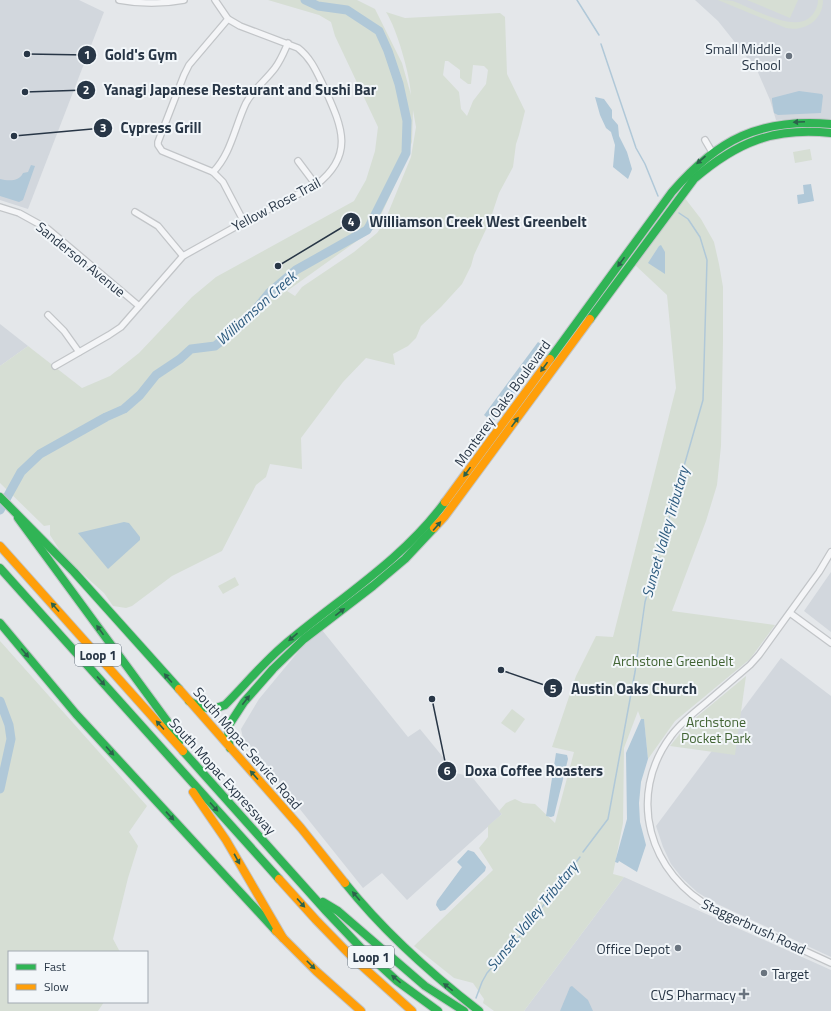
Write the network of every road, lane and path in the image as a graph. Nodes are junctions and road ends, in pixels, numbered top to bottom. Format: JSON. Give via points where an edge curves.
{"nodes":[{"id":1,"x":119,"y":0,"type":"edge"},
{"id":2,"x":184,"y":0,"type":"edge"},
{"id":3,"x":215,"y":0,"type":"edge"},
{"id":4,"x":228,"y":19,"type":"junction"},
{"id":5,"x":288,"y":43,"type":"junction"},
{"id":6,"x":831,"y":124,"type":"edge"},
{"id":7,"x":831,"y":133,"type":"edge"},
{"id":8,"x":705,"y":140,"type":"dead end"},
{"id":9,"x":712,"y":152,"type":"junction"},
{"id":10,"x":298,"y":161,"type":"dead end"},
{"id":11,"x":214,"y":172,"type":"junction"},
{"id":12,"x":316,"y":185,"type":"junction"},
{"id":13,"x":0,"y":207,"type":"edge"},
{"id":14,"x":135,"y":212,"type":"dead end"},
{"id":15,"x":244,"y":222,"type":"junction"},
{"id":16,"x":183,"y":256,"type":"junction"},
{"id":17,"x":139,"y":306,"type":"junction"},
{"id":18,"x":48,"y":315,"type":"dead end"},
{"id":19,"x":79,"y":352,"type":"junction"},
{"id":20,"x":55,"y":366,"type":"dead end"},
{"id":21,"x":0,"y":497,"type":"edge"},
{"id":22,"x":18,"y":518,"type":"junction"},
{"id":23,"x":0,"y":546,"type":"edge"},
{"id":24,"x":831,"y":552,"type":"edge"},
{"id":25,"x":0,"y":568,"type":"edge"},
{"id":26,"x":0,"y":572,"type":"edge"},
{"id":27,"x":10,"y":579,"type":"junction"},
{"id":28,"x":790,"y":613,"type":"junction"},
{"id":29,"x":0,"y":623,"type":"edge"},
{"id":30,"x":831,"y":643,"type":"edge"},
{"id":31,"x":189,"y":701,"type":"junction"},
{"id":32,"x":230,"y":748,"type":"junction"},
{"id":33,"x":196,"y":764,"type":"junction"},
{"id":34,"x":178,"y":768,"type":"junction"},
{"id":35,"x":312,"y":894,"type":"junction"},
{"id":36,"x":284,"y":938,"type":"junction"},
{"id":37,"x":831,"y":963,"type":"edge"},
{"id":38,"x":361,"y":1011,"type":"edge"},
{"id":39,"x":412,"y":1011,"type":"edge"},
{"id":40,"x":438,"y":1011,"type":"edge"},
{"id":41,"x":464,"y":1011,"type":"edge"},
{"id":42,"x":479,"y":1011,"type":"edge"}],
"edges":[{"from":1,"to":2,"type":"street","via":[[140,3]]},
{"from":3,"to":4,"type":"street","name":"Yellow Rose Trail"},
{"from":4,"to":5,"type":"street","name":"Yellow Rose Trail","via":[[240,26]]},
{"from":4,"to":11,"type":"street","via":[[189,65],[158,142],[162,150]]},
{"from":5,"to":11,"type":"street","via":[[275,68],[250,96],[226,155]]},
{"from":5,"to":12,"type":"street","name":"Yellow Rose Trail","via":[[306,54],[312,62],[340,127],[339,157],[333,169]]},
{"from":6,"to":9,"type":"main road","name":"Monterey Oaks Boulevard","one_way":true,"via":[[797,122],[768,126],[746,133]]},
{"from":32,"to":7,"type":"main road","name":"Monterey Oaks Boulevard","one_way":true,"via":[[229,725],[244,702],[273,669],[304,639],[405,559],[445,516],[694,179],[721,157],[755,140],[796,131]]},
{"from":8,"to":9,"type":"street"},
{"from":9,"to":31,"type":"main road","name":"Monterey Oaks Boulevard","one_way":true,"via":[[682,180],[447,499],[416,536],[387,563],[282,647],[224,705],[209,710]]},
{"from":10,"to":12,"type":"street"},
{"from":11,"to":15,"type":"street","via":[[223,182]]},
{"from":12,"to":15,"type":"street","name":"Yellow Rose Trail"},
{"from":13,"to":17,"type":"street","name":"Sanderson Avenue","via":[[19,213],[48,230]]},
{"from":14,"to":16,"type":"street","via":[[158,226]]},
{"from":15,"to":16,"type":"street","name":"Yellow Rose Trail"},
{"from":16,"to":17,"type":"street","name":"Yellow Rose Trail"},
{"from":17,"to":19,"type":"street","name":"Yellow Rose Trail","via":[[121,327]]},
{"from":18,"to":19,"type":"street"},
{"from":19,"to":20,"type":"street","name":"Yellow Rose Trail"},
{"from":21,"to":22,"type":"main road","name":"South Mopac Service Road"},
{"from":31,"to":22,"type":"main road","name":"South Mopac Service Road","one_way":true,"via":[[83,582]]},
{"from":33,"to":22,"type":"main road","one_way":true,"via":[[179,737]]},
{"from":33,"to":23,"type":"main road","name":"South Mopac Expressway","number":"Loop 1","one_way":true},
{"from":24,"to":28,"type":"street","name":"Staggerbrush Road"},
{"from":25,"to":27,"type":"main road","name":"South Mopac Expressway","number":"Loop 1"},
{"from":26,"to":27,"type":"main road"},
{"from":27,"to":34,"type":"main road","name":"South Mopac Expressway","number":"Loop 1","one_way":true},
{"from":28,"to":30,"type":"street"},
{"from":28,"to":37,"type":"street","name":"Staggerbrush Road","via":[[750,666],[681,724],[668,740],[652,775],[648,816],[661,858],[674,879],[690,894],[714,909]]},
{"from":29,"to":36,"type":"main road","one_way":true,"via":[[76,714]]},
{"from":31,"to":32,"type":"main road","name":"South Mopac Service Road"},
{"from":42,"to":32,"type":"main road","name":"South Mopac Service Road","one_way":true,"via":[[423,966],[372,915]]},
{"from":33,"to":35,"type":"main road","name":"South Mopac Expressway","number":"Loop 1"},
{"from":34,"to":36,"type":"main road","one_way":true,"via":[[226,840]]},
{"from":34,"to":39,"type":"main road","name":"South Mopac Expressway","number":"Loop 1","one_way":true,"via":[[316,920],[352,957]]},
{"from":40,"to":35,"type":"main road","name":"South Mopac Expressway","number":"Loop 1","one_way":true,"via":[[361,948]]},
{"from":35,"to":41,"type":"main road","via":[[338,912],[425,986]]},
{"from":36,"to":38,"type":"main road","one_way":true}]}
